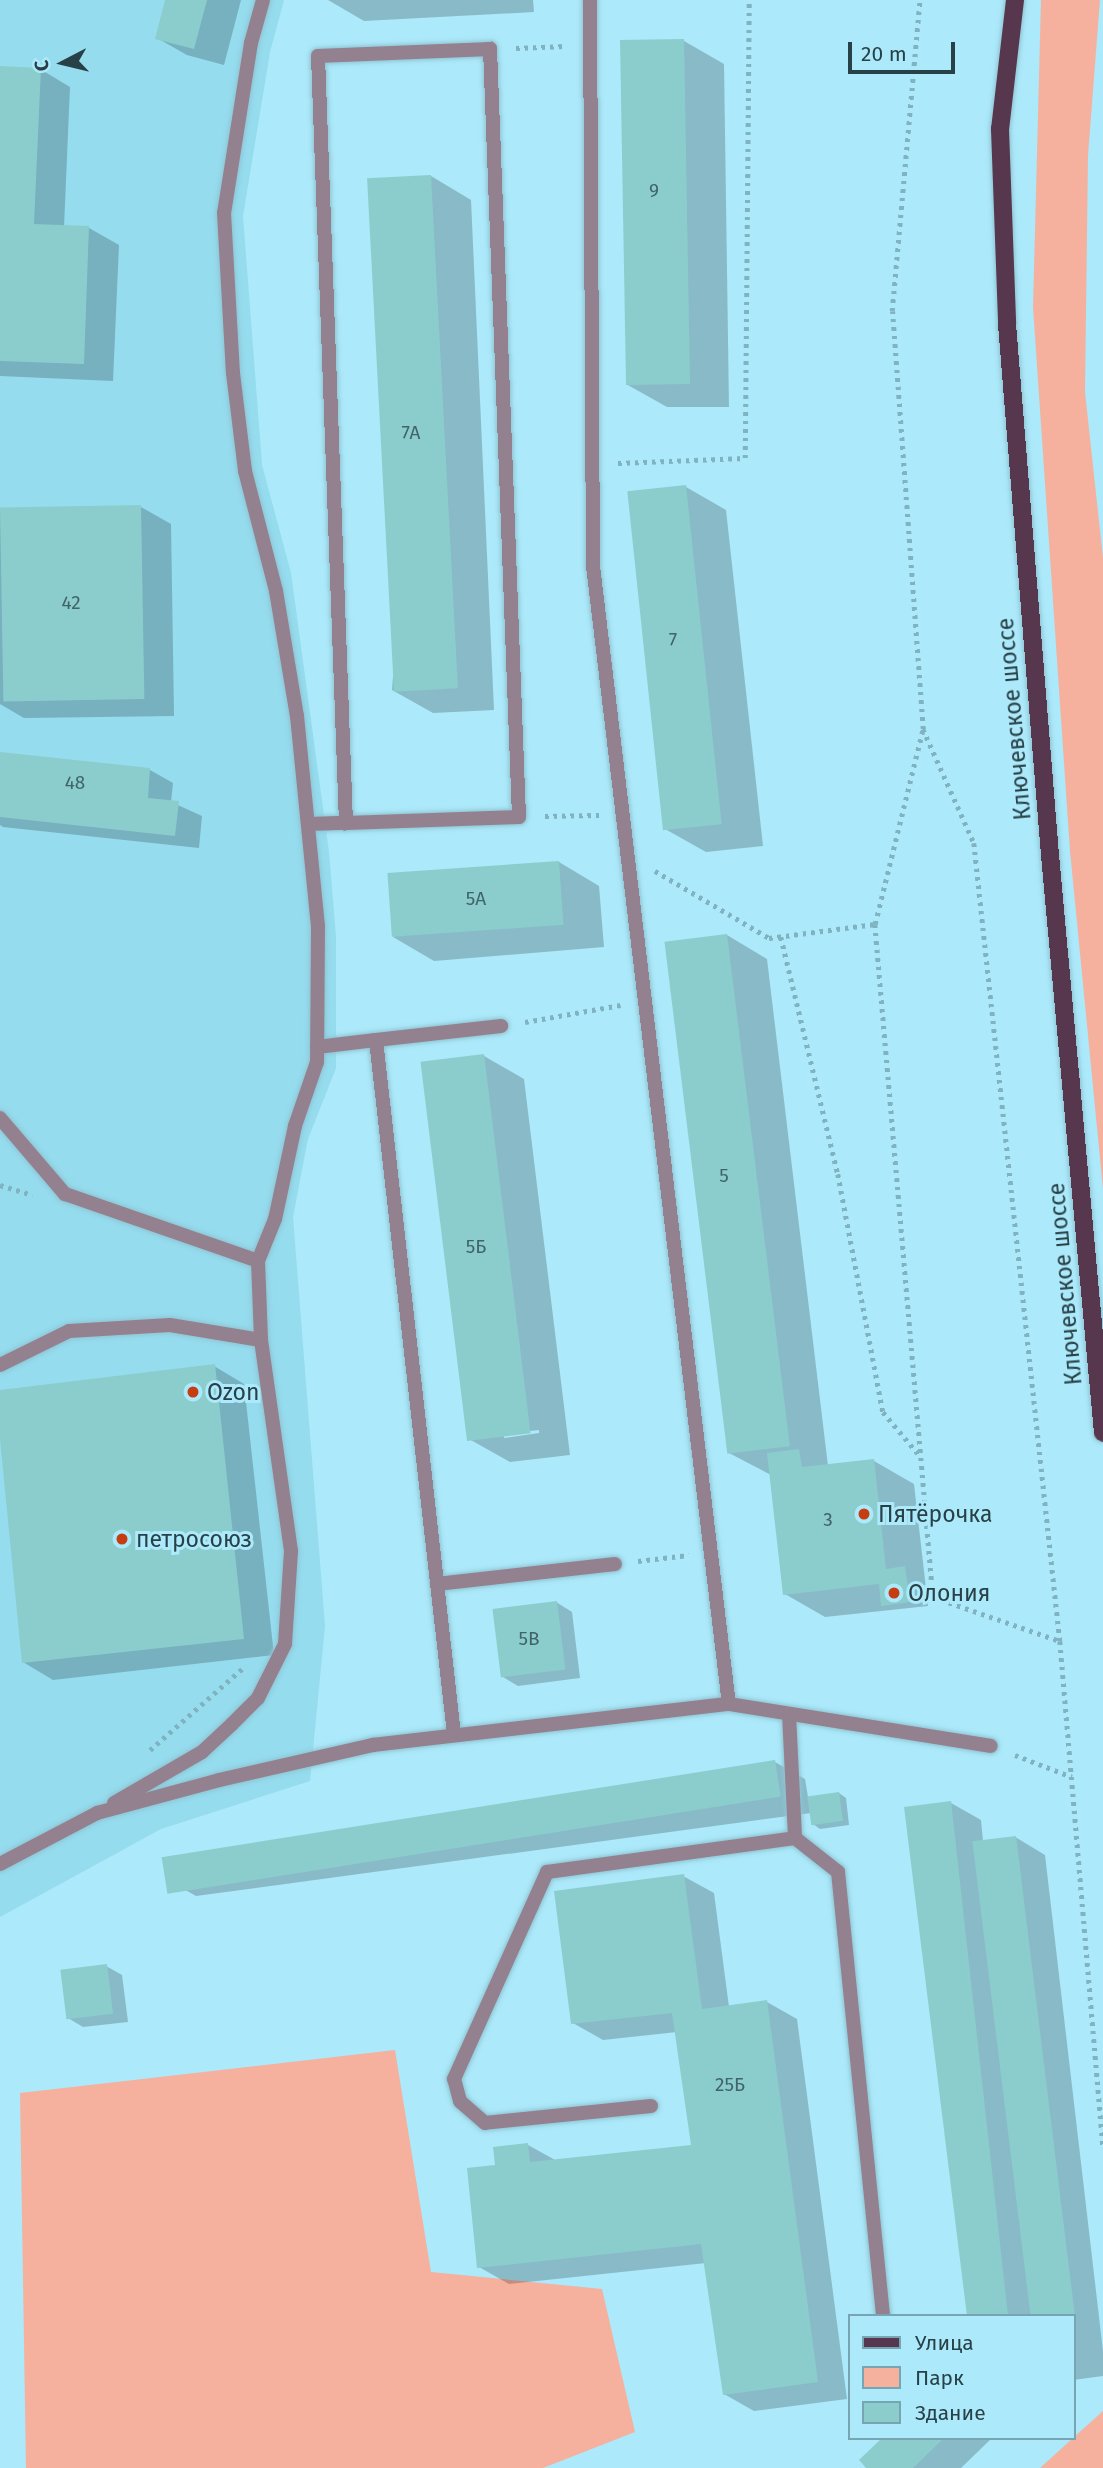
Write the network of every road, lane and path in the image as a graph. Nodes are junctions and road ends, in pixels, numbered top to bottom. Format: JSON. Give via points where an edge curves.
{"nodes":[{"id":1,"x":262,"y":0,"type":"edge"},
{"id":2,"x":590,"y":0,"type":"edge"},
{"id":3,"x":749,"y":0,"type":"edge"},
{"id":4,"x":920,"y":0,"type":"edge"},
{"id":5,"x":1015,"y":0,"type":"edge"},
{"id":6,"x":591,"y":46,"type":"junction"},
{"id":7,"x":490,"y":49,"type":"junction"},
{"id":8,"x":592,"y":464,"type":"junction"},
{"id":9,"x":923,"y":729,"type":"junction"},
{"id":10,"x":624,"y":814,"type":"junction"},
{"id":11,"x":519,"y":817,"type":"junction"},
{"id":12,"x":346,"y":823,"type":"junction"},
{"id":13,"x":308,"y":824,"type":"junction"},
{"id":14,"x":630,"y":857,"type":"junction"},
{"id":15,"x":875,"y":924,"type":"junction"},
{"id":16,"x":781,"y":937,"type":"junction"},
{"id":17,"x":645,"y":1000,"type":"junction"},
{"id":18,"x":501,"y":1026,"type":"joint"},
{"id":19,"x":376,"y":1040,"type":"junction"},
{"id":20,"x":317,"y":1047,"type":"junction"},
{"id":21,"x":0,"y":1118,"type":"edge"},
{"id":22,"x":0,"y":1185,"type":"edge"},
{"id":23,"x":37,"y":1196,"type":"dead end"},
{"id":24,"x":258,"y":1261,"type":"junction"},
{"id":25,"x":261,"y":1340,"type":"junction"},
{"id":26,"x":0,"y":1365,"type":"edge"},
{"id":27,"x":1103,"y":1433,"type":"edge"},
{"id":28,"x":921,"y":1457,"type":"junction"},
{"id":29,"x":710,"y":1552,"type":"junction"},
{"id":30,"x":615,"y":1564,"type":"joint"},
{"id":31,"x":437,"y":1584,"type":"junction"},
{"id":32,"x":1060,"y":1641,"type":"junction"},
{"id":33,"x":253,"y":1659,"type":"dead end"},
{"id":34,"x":729,"y":1704,"type":"junction"},
{"id":35,"x":789,"y":1714,"type":"junction"},
{"id":36,"x":454,"y":1734,"type":"junction"},
{"id":37,"x":991,"y":1746,"type":"joint"},
{"id":38,"x":143,"y":1757,"type":"dead end"},
{"id":39,"x":1072,"y":1777,"type":"junction"},
{"id":40,"x":97,"y":1813,"type":"junction"},
{"id":41,"x":795,"y":1838,"type":"junction"},
{"id":42,"x":0,"y":1864,"type":"edge"},
{"id":43,"x":651,"y":2106,"type":"dead end"},
{"id":44,"x":1103,"y":2146,"type":"edge"},
{"id":45,"x":883,"y":2314,"type":"edge"}],
"edges":[{"from":1,"to":13,"type":"street","via":[[224,213],[233,373],[245,471],[276,591],[298,716]]},
{"from":2,"to":6,"type":"street"},
{"from":3,"to":8,"type":"path","via":[[744,458]]},
{"from":4,"to":9,"type":"path","via":[[892,311]]},
{"from":5,"to":27,"type":"main road","name":"Ключевское шоссе","via":[[1000,129],[1007,324]]},
{"from":6,"to":7,"type":"path"},
{"from":6,"to":8,"type":"street"},
{"from":7,"to":11,"type":"street"},
{"from":7,"to":12,"type":"street","via":[[318,56]]},
{"from":8,"to":10,"type":"street","via":[[593,566]]},
{"from":9,"to":15,"type":"path"},
{"from":9,"to":32,"type":"path","via":[[974,843]]},
{"from":10,"to":11,"type":"path"},
{"from":10,"to":14,"type":"street"},
{"from":11,"to":12,"type":"street"},
{"from":12,"to":13,"type":"street"},
{"from":13,"to":20,"type":"street","via":[[318,926]]},
{"from":14,"to":16,"type":"path","via":[[769,938]]},
{"from":14,"to":17,"type":"street"},
{"from":15,"to":16,"type":"path"},
{"from":15,"to":28,"type":"path"},
{"from":16,"to":28,"type":"path","via":[[838,1174],[883,1412]]},
{"from":17,"to":18,"type":"path"},
{"from":17,"to":29,"type":"street"},
{"from":18,"to":19,"type":"street"},
{"from":19,"to":20,"type":"street"},
{"from":19,"to":31,"type":"street"},
{"from":20,"to":24,"type":"street","via":[[317,1062],[295,1126],[275,1219]]},
{"from":21,"to":24,"type":"street","via":[[65,1194]]},
{"from":22,"to":23,"type":"path"},
{"from":24,"to":25,"type":"street"},
{"from":25,"to":26,"type":"street","via":[[170,1325],[69,1331]]},
{"from":25,"to":40,"type":"street","via":[[291,1551],[285,1644],[258,1698],[202,1752]]},
{"from":28,"to":32,"type":"path","via":[[933,1597]]},
{"from":29,"to":30,"type":"path"},
{"from":29,"to":34,"type":"street"},
{"from":30,"to":31,"type":"street"},
{"from":31,"to":36,"type":"street"},
{"from":32,"to":39,"type":"path"},
{"from":33,"to":38,"type":"path"},
{"from":34,"to":35,"type":"street"},
{"from":34,"to":36,"type":"street"},
{"from":35,"to":37,"type":"street"},
{"from":35,"to":41,"type":"street"},
{"from":36,"to":40,"type":"street","via":[[373,1745]]},
{"from":37,"to":39,"type":"path"},
{"from":39,"to":44,"type":"path"},
{"from":40,"to":42,"type":"street"},
{"from":41,"to":43,"type":"street","via":[[547,1872],[454,2079],[460,2101],[485,2123]]},
{"from":41,"to":45,"type":"street","via":[[838,1872]]}]}
